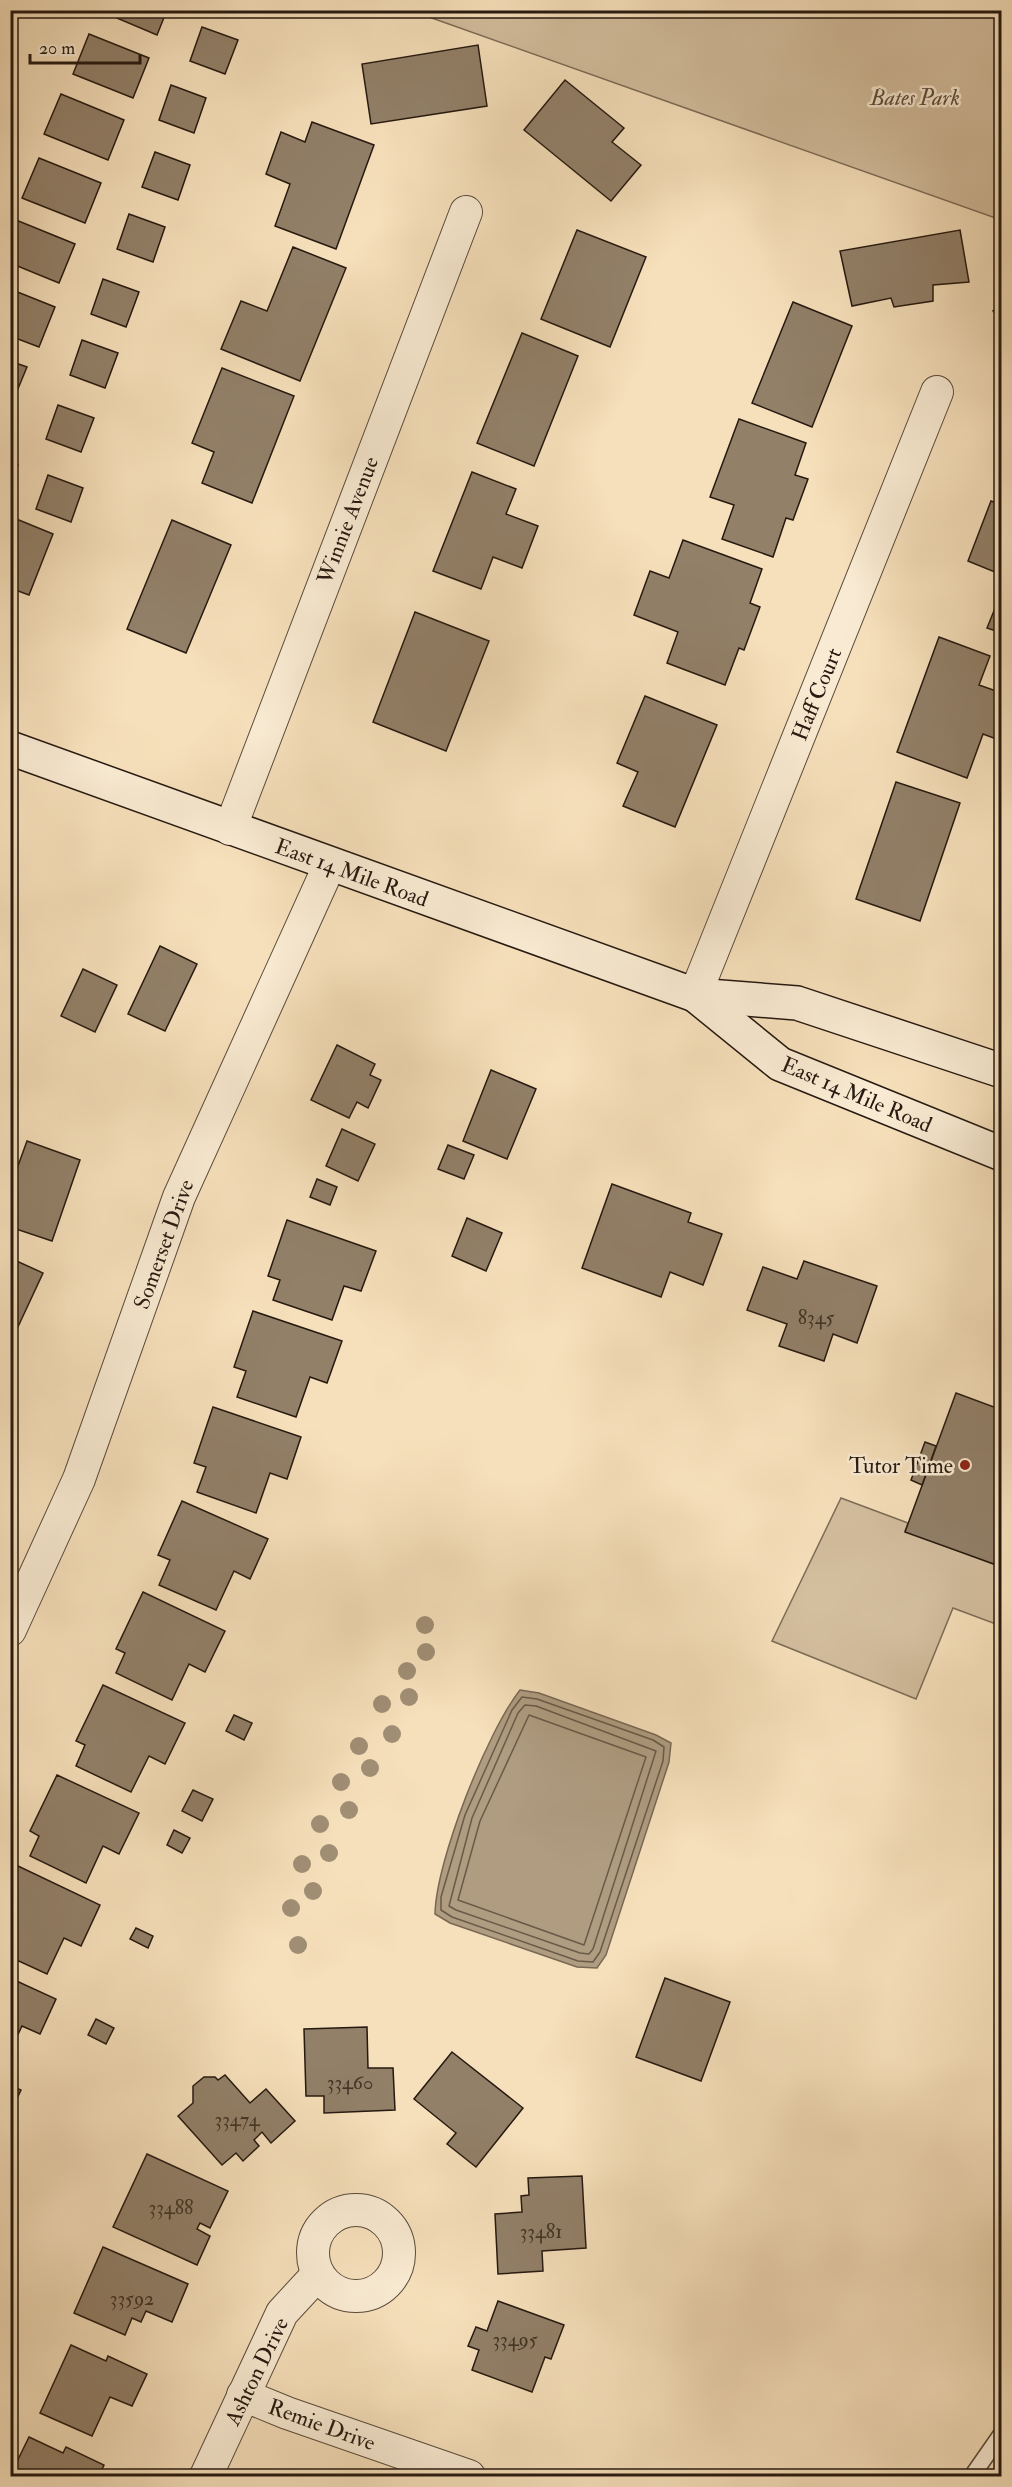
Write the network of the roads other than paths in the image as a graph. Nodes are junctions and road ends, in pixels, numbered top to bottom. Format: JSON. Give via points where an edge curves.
{"nodes":[{"id":1,"x":466,"y":212,"type":"dead end"},
{"id":2,"x":937,"y":392,"type":"dead end"},
{"id":3,"x":10,"y":748,"type":"edge"},
{"id":4,"x":230,"y":829,"type":"junction"},
{"id":5,"x":330,"y":864,"type":"junction"},
{"id":6,"x":694,"y":995,"type":"junction"},
{"id":7,"x":1002,"y":1071,"type":"edge"},
{"id":8,"x":1002,"y":1154,"type":"edge"},
{"id":9,"x":10,"y":1630,"type":"edge"},
{"id":10,"x":318,"y":2274,"type":"dead end"},
{"id":11,"x":243,"y":2395,"type":"junction"},
{"id":12,"x":1002,"y":2433,"type":"edge"},
{"id":13,"x":206,"y":2476,"type":"edge"},
{"id":14,"x":469,"y":2476,"type":"edge"},
{"id":15,"x":972,"y":2476,"type":"edge"}],
"edges":[{"from":1,"to":4,"type":"street","name":"Winnie Avenue"},
{"from":2,"to":6,"type":"street","name":"Haff Court"},
{"from":3,"to":4,"type":"main road","name":"East 14 Mile Road"},
{"from":4,"to":5,"type":"main road","name":"East 14 Mile Road"},
{"from":5,"to":6,"type":"main road","name":"East 14 Mile Road"},
{"from":5,"to":9,"type":"street","name":"Somerset Drive","via":[[179,1197],[79,1479]]},
{"from":6,"to":7,"type":"main road","name":"East 14 Mile Road","via":[[797,1003]]},
{"from":6,"to":8,"type":"main road","name":"East 14 Mile Road","via":[[780,1064]]},
{"from":10,"to":11,"type":"street","name":"Ashton Drive","via":[[282,2313]]},
{"from":11,"to":13,"type":"street","name":"Ashton Drive"},
{"from":11,"to":14,"type":"street","name":"Remie Drive","via":[[287,2414]]},
{"from":12,"to":15,"type":"lane"}]}
